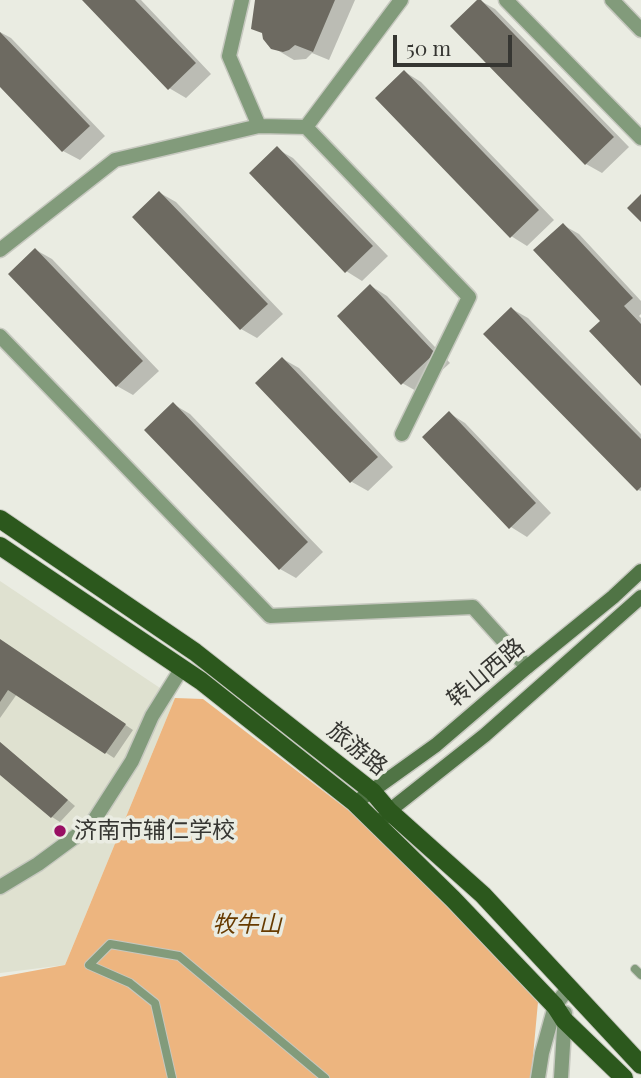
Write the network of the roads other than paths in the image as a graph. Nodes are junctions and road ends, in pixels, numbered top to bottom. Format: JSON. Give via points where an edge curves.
{"nodes":[{"id":1,"x":243,"y":0,"type":"edge"},
{"id":2,"x":401,"y":0,"type":"edge"},
{"id":3,"x":506,"y":0,"type":"edge"},
{"id":4,"x":612,"y":0,"type":"edge"},
{"id":5,"x":641,"y":30,"type":"edge"},
{"id":6,"x":259,"y":126,"type":"junction"},
{"id":7,"x":306,"y":127,"type":"junction"},
{"id":8,"x":641,"y":138,"type":"edge"},
{"id":9,"x":0,"y":250,"type":"edge"},
{"id":10,"x":0,"y":336,"type":"edge"},
{"id":11,"x":402,"y":434,"type":"dead end"},
{"id":12,"x":0,"y":519,"type":"edge"},
{"id":13,"x":0,"y":546,"type":"edge"},
{"id":14,"x":641,"y":571,"type":"edge"},
{"id":15,"x":641,"y":597,"type":"edge"},
{"id":16,"x":527,"y":667,"type":"junction"},
{"id":17,"x":183,"y":668,"type":"junction"},
{"id":18,"x":373,"y":792,"type":"junction"},
{"id":19,"x":355,"y":803,"type":"junction"},
{"id":20,"x":384,"y":818,"type":"junction"},
{"id":21,"x":0,"y":887,"type":"edge"},
{"id":22,"x":569,"y":987,"type":"junction"},
{"id":23,"x":560,"y":1013,"type":"junction"},
{"id":24,"x":641,"y":1065,"type":"edge"},
{"id":25,"x":172,"y":1078,"type":"edge"},
{"id":26,"x":325,"y":1078,"type":"edge"},
{"id":27,"x":538,"y":1078,"type":"edge"},
{"id":28,"x":561,"y":1078,"type":"edge"},
{"id":29,"x":624,"y":1078,"type":"edge"}],
"edges":[{"from":1,"to":6,"type":"street","via":[[229,56]]},
{"from":2,"to":7,"type":"street"},
{"from":3,"to":8,"type":"street"},
{"from":4,"to":5,"type":"street"},
{"from":6,"to":7,"type":"street"},
{"from":6,"to":9,"type":"street","via":[[115,160]]},
{"from":7,"to":11,"type":"street","via":[[469,297]]},
{"from":10,"to":16,"type":"street","via":[[270,616],[473,607]]},
{"from":12,"to":18,"type":"main road","name":"旅游路","via":[[195,652]]},
{"from":13,"to":17,"type":"main road","name":"旅游路"},
{"from":14,"to":16,"type":"main road","name":"转山西路"},
{"from":15,"to":20,"type":"main road","name":"转山西路"},
{"from":16,"to":18,"type":"main road","name":"转山西路"},
{"from":17,"to":19,"type":"main road","name":"旅游路"},
{"from":17,"to":21,"type":"street","via":[[91,825]]},
{"from":18,"to":19,"type":"main road","name":"转山西路"},
{"from":18,"to":20,"type":"main road","name":"旅游路"},
{"from":19,"to":20,"type":"main road","name":"旅游路"},
{"from":20,"to":22,"type":"main road","name":"旅游路","via":[[483,895]]},
{"from":20,"to":23,"type":"main road","name":"旅游路"},
{"from":22,"to":23,"type":"street"},
{"from":22,"to":24,"type":"main road","name":"旅游路"},
{"from":23,"to":27,"type":"street","via":[[542,1052]]},
{"from":23,"to":28,"type":"street"},
{"from":23,"to":29,"type":"main road","name":"旅游路"},
{"from":25,"to":26,"type":"lane","via":[[155,1003],[130,983],[89,965],[110,944],[179,956]]}]}
